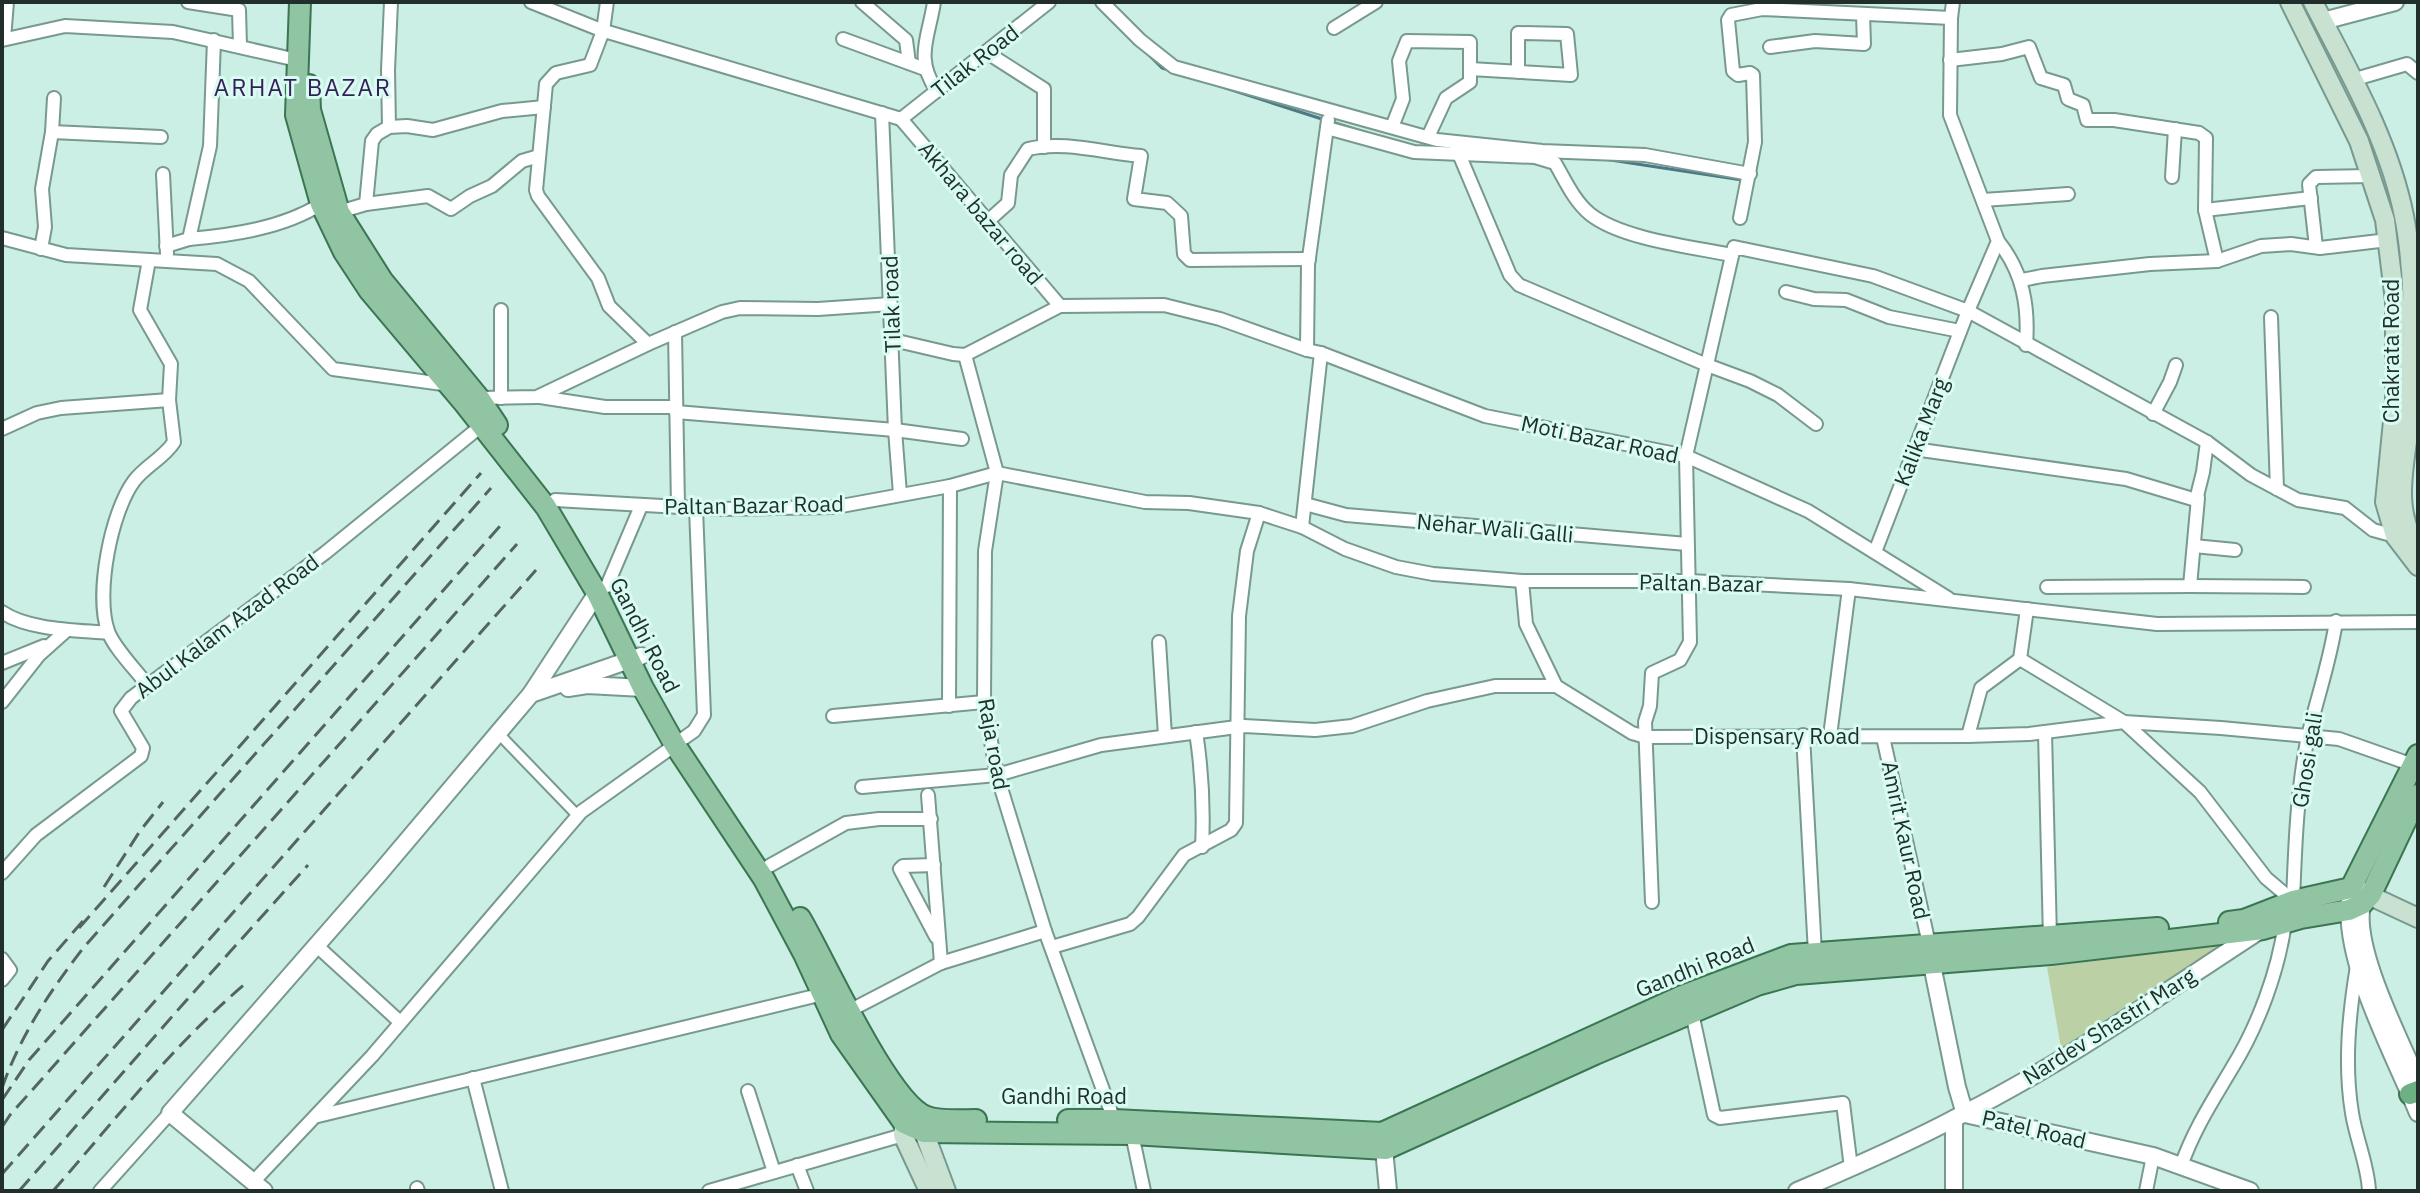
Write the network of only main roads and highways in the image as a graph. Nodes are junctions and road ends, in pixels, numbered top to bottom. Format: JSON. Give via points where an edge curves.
{"nodes":[{"id":1,"x":300,"y":2,"type":"edge"},
{"id":2,"x":313,"y":2,"type":"edge"},
{"id":3,"x":2290,"y":2,"type":"edge"},
{"id":4,"x":2313,"y":2,"type":"edge"},
{"id":5,"x":2378,"y":134,"type":"junction"},
{"id":6,"x":2359,"y":141,"type":"junction"},
{"id":7,"x":330,"y":208,"type":"junction"},
{"id":8,"x":2414,"y":275,"type":"edge"},
{"id":9,"x":456,"y":382,"type":"junction"},
{"id":10,"x":2418,"y":548,"type":"edge"},
{"id":11,"x":2418,"y":566,"type":"edge"},
{"id":12,"x":602,"y":589,"type":"junction"},
{"id":13,"x":635,"y":657,"type":"junction"},
{"id":14,"x":680,"y":741,"type":"junction"},
{"id":15,"x":2416,"y":760,"type":"edge"},
{"id":16,"x":2418,"y":795,"type":"edge"},
{"id":17,"x":2358,"y":899,"type":"junction"},
{"id":18,"x":2418,"y":918,"type":"edge"},
{"id":19,"x":1930,"y":954,"type":"junction"},
{"id":20,"x":914,"y":1122,"type":"junction"},
{"id":21,"x":1384,"y":1141,"type":"junction"},
{"id":22,"x":929,"y":1191,"type":"edge"},
{"id":23,"x":946,"y":1191,"type":"edge"}],
"edges":[{"from":1,"to":7,"type":"main road","via":[[296,115]]},
{"from":2,"to":7,"type":"main road","via":[[310,110]]},
{"from":3,"to":6,"type":"main road","name":"Chakrata Road"},
{"from":4,"to":5,"type":"main road","name":"Chakrata Road"},
{"from":5,"to":6,"type":"main road"},
{"from":5,"to":8,"type":"main road","name":"Chakrata Road","via":[[2403,213]]},
{"from":6,"to":11,"type":"main road","name":"Chakrata Road","via":[[2385,220],[2395,301],[2395,401],[2385,502],[2395,536]]},
{"from":7,"to":9,"type":"main road"},
{"from":8,"to":10,"type":"main road","name":"Chakrata Road","via":[[2411,405],[2400,501]]},
{"from":9,"to":12,"type":"main road","name":"Gandhi Road","via":[[481,426]]},
{"from":9,"to":12,"type":"main road","name":"Gandhi Road","via":[[479,398],[555,500]]},
{"from":12,"to":13,"type":"main road","name":"Gandhi Road"},
{"from":13,"to":14,"type":"main road","name":"Gandhi Road"},
{"from":13,"to":14,"type":"main road","name":"Gandhi Road","via":[[643,688]]},
{"from":14,"to":20,"type":"main road","name":"Gandhi Road","via":[[769,866]]},
{"from":14,"to":20,"type":"main road","name":"Gandhi Road","via":[[764,879],[841,1034]]},
{"from":15,"to":17,"type":"main road"},
{"from":16,"to":17,"type":"main road"},
{"from":17,"to":18,"type":"main road"},
{"from":17,"to":19,"type":"main road","name":"Gandhi Road","via":[[2293,901],[2244,920]]},
{"from":17,"to":19,"type":"main road","name":"Gandhi Road","via":[[2263,929],[2051,954]]},
{"from":19,"to":21,"type":"main road","name":"Gandhi Road","via":[[1757,985]]},
{"from":19,"to":21,"type":"main road","name":"Gandhi Road","via":[[1791,955],[1682,996]]},
{"from":20,"to":21,"type":"main road","name":"Gandhi Road"},
{"from":20,"to":21,"type":"main road","name":"Gandhi Road","via":[[1114,1120]]},
{"from":20,"to":22,"type":"main road"},
{"from":20,"to":23,"type":"main road"}]}
